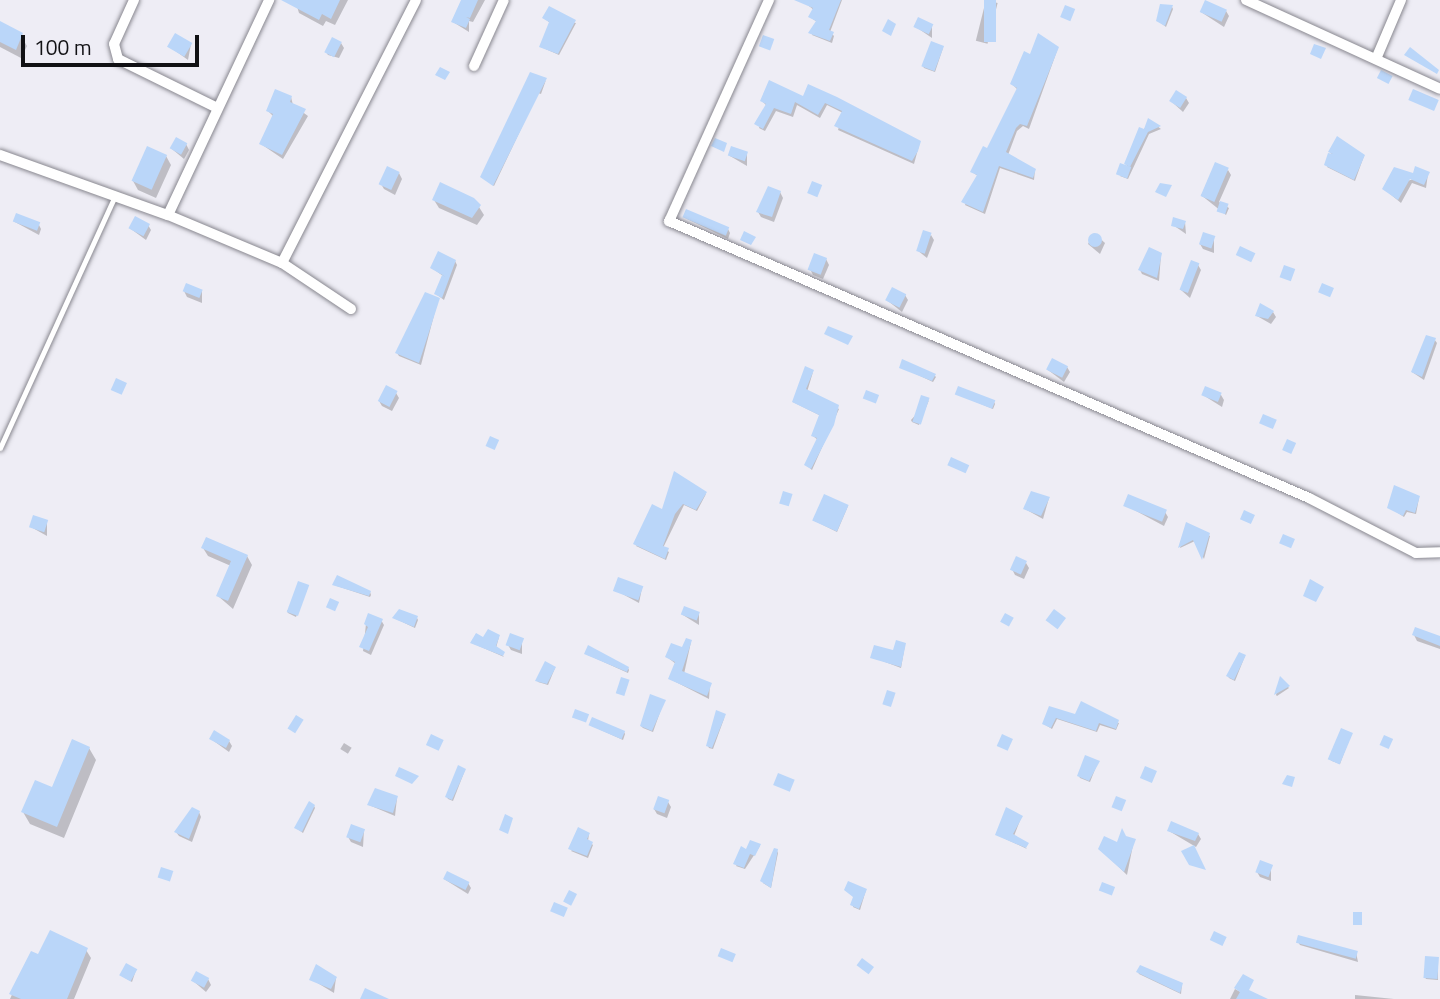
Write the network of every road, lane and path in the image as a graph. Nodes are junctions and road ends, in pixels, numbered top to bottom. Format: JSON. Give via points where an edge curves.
{"nodes":[{"id":1,"x":134,"y":0,"type":"edge"},
{"id":2,"x":269,"y":0,"type":"edge"},
{"id":3,"x":416,"y":0,"type":"edge"},
{"id":4,"x":504,"y":0,"type":"edge"},
{"id":5,"x":769,"y":0,"type":"edge"},
{"id":6,"x":1246,"y":0,"type":"edge"},
{"id":7,"x":1401,"y":0,"type":"edge"},
{"id":8,"x":1376,"y":59,"type":"junction"},
{"id":9,"x":474,"y":66,"type":"dead end"},
{"id":10,"x":1440,"y":89,"type":"edge"},
{"id":11,"x":215,"y":107,"type":"junction"},
{"id":12,"x":0,"y":155,"type":"edge"},
{"id":13,"x":115,"y":196,"type":"junction"},
{"id":14,"x":168,"y":215,"type":"junction"},
{"id":15,"x":282,"y":263,"type":"junction"},
{"id":16,"x":351,"y":309,"type":"dead end"},
{"id":17,"x":0,"y":448,"type":"edge"},
{"id":18,"x":1440,"y":552,"type":"edge"}],
"edges":[{"from":1,"to":11,"type":"street","via":[[114,44],[118,59]]},
{"from":2,"to":11,"type":"street"},
{"from":3,"to":15,"type":"street"},
{"from":4,"to":9,"type":"street"},
{"from":5,"to":18,"type":"street","via":[[669,221],[1309,498],[1416,554]]},
{"from":6,"to":8,"type":"street"},
{"from":7,"to":8,"type":"street"},
{"from":8,"to":10,"type":"street"},
{"from":11,"to":14,"type":"street"},
{"from":12,"to":13,"type":"street"},
{"from":13,"to":14,"type":"street"},
{"from":13,"to":17,"type":"lane"},
{"from":14,"to":15,"type":"street"},
{"from":15,"to":16,"type":"street"}]}
